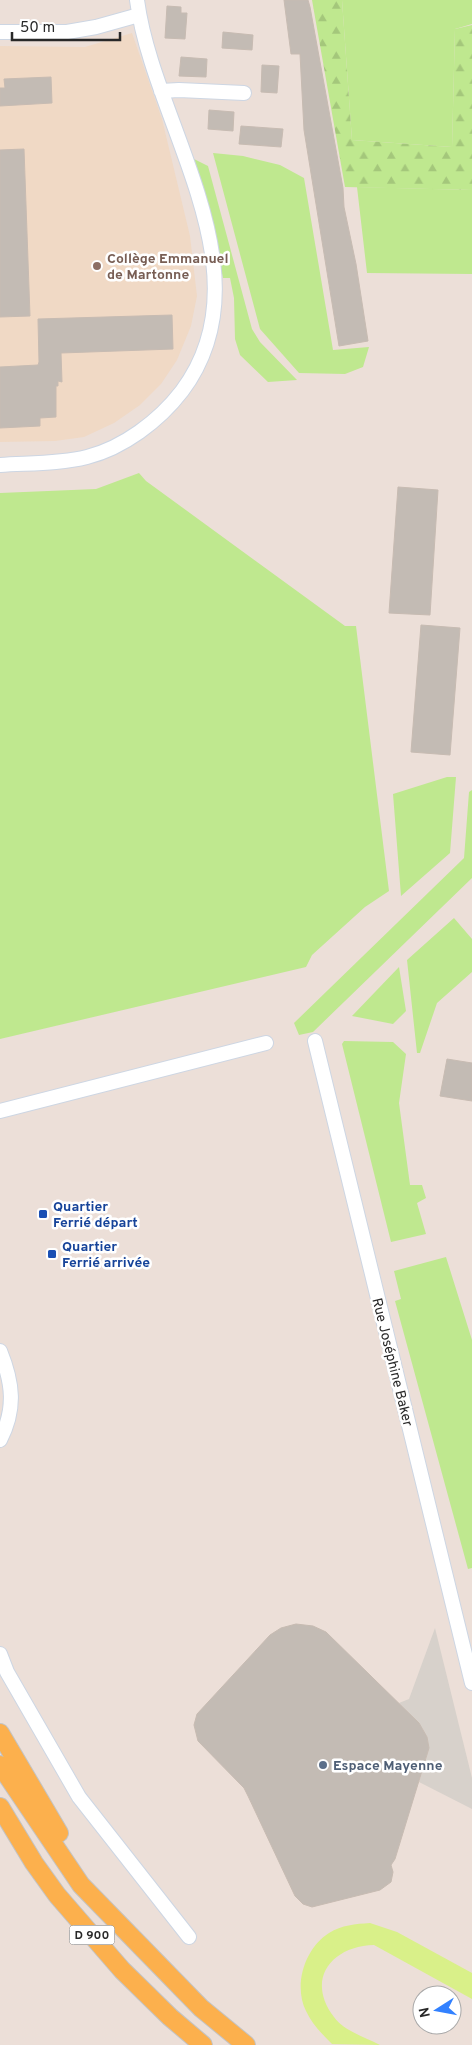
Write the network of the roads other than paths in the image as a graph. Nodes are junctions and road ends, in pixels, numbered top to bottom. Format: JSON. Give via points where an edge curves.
{"nodes":[{"id":1,"x":137,"y":0,"type":"edge"},
{"id":2,"x":139,"y":15,"type":"junction"},
{"id":3,"x":2,"y":29,"type":"edge"},
{"id":4,"x":161,"y":91,"type":"junction"},
{"id":5,"x":244,"y":93,"type":"dead end"},
{"id":6,"x":0,"y":465,"type":"edge"},
{"id":7,"x":315,"y":1041,"type":"dead end"},
{"id":8,"x":266,"y":1043,"type":"dead end"},
{"id":9,"x":0,"y":1111,"type":"edge"},
{"id":10,"x":0,"y":1351,"type":"edge"},
{"id":11,"x":0,"y":1384,"type":"edge"},
{"id":12,"x":12,"y":1403,"type":"junction"},
{"id":13,"x":0,"y":1440,"type":"edge"},
{"id":14,"x":0,"y":1654,"type":"edge"},
{"id":15,"x":472,"y":1683,"type":"edge"},
{"id":16,"x":0,"y":1734,"type":"edge"},
{"id":17,"x":0,"y":1766,"type":"edge"},
{"id":18,"x":0,"y":1807,"type":"edge"},
{"id":19,"x":0,"y":1822,"type":"edge"},
{"id":20,"x":34,"y":1863,"type":"junction"},
{"id":21,"x":104,"y":1909,"type":"junction"},
{"id":22,"x":189,"y":1937,"type":"dead end"},
{"id":23,"x":203,"y":2045,"type":"edge"},
{"id":24,"x":246,"y":2045,"type":"edge"}],
"edges":[{"from":1,"to":2,"type":"street"},
{"from":2,"to":3,"type":"street","via":[[67,32]]},
{"from":2,"to":4,"type":"street"},
{"from":4,"to":5,"type":"street"},
{"from":4,"to":6,"type":"street","via":[[212,250],[216,286],[213,318],[201,358],[192,377],[171,404],[121,444],[87,457]]},
{"from":7,"to":15,"type":"street","name":"Rue Joséphine Baker"},
{"from":8,"to":9,"type":"street"},
{"from":10,"to":12,"type":"street"},
{"from":11,"to":12,"type":"street"},
{"from":12,"to":13,"type":"street","via":[[8,1424]]},
{"from":14,"to":22,"type":"street","via":[[7,1672],[79,1797]]},
{"from":16,"to":21,"type":"main road"},
{"from":17,"to":21,"type":"main road","number":"D 900","via":[[81,1885]]},
{"from":18,"to":20,"type":"main road","number":"D 900"},
{"from":19,"to":20,"type":"main road"},
{"from":20,"to":23,"type":"main road","number":"D 900","via":[[57,1895],[122,1970]]},
{"from":21,"to":24,"type":"main road","number":"D 900","via":[[201,2008]]}]}
